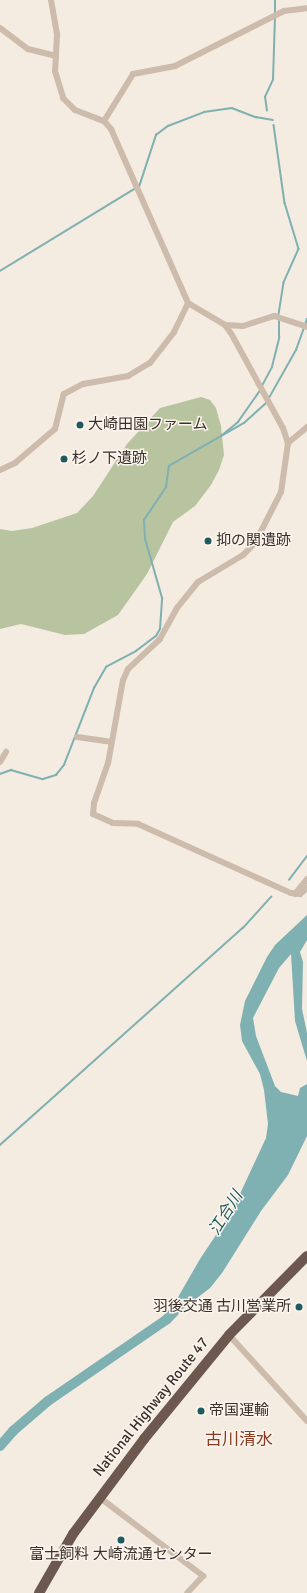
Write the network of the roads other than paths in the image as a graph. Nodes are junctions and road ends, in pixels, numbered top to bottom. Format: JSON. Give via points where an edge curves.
{"nodes":[{"id":1,"x":51,"y":0,"type":"edge"},
{"id":2,"x":307,"y":8,"type":"edge"},
{"id":3,"x":0,"y":28,"type":"edge"},
{"id":4,"x":56,"y":56,"type":"junction"},
{"id":5,"x":104,"y":121,"type":"junction"},
{"id":6,"x":188,"y":303,"type":"junction"},
{"id":7,"x":225,"y":325,"type":"junction"},
{"id":8,"x":304,"y":325,"type":"edge"},
{"id":9,"x":307,"y":427,"type":"edge"},
{"id":10,"x":288,"y":442,"type":"junction"},
{"id":11,"x":0,"y":470,"type":"edge"},
{"id":12,"x":77,"y":737,"type":"dead end"},
{"id":13,"x":111,"y":742,"type":"junction"},
{"id":14,"x":6,"y":752,"type":"dead end"},
{"id":15,"x":0,"y":762,"type":"edge"},
{"id":16,"x":307,"y":880,"type":"edge"},
{"id":17,"x":307,"y":888,"type":"edge"},
{"id":18,"x":294,"y":894,"type":"junction"},
{"id":19,"x":307,"y":1256,"type":"edge"},
{"id":20,"x":229,"y":1335,"type":"junction"},
{"id":21,"x":307,"y":1421,"type":"edge"},
{"id":22,"x":99,"y":1497,"type":"junction"},
{"id":23,"x":39,"y":1593,"type":"edge"},
{"id":24,"x":187,"y":1593,"type":"edge"}],
"edges":[{"from":1,"to":4,"type":"street","via":[[57,35]]},
{"from":2,"to":5,"type":"street","via":[[280,14],[175,66],[133,74]]},
{"from":3,"to":4,"type":"street","via":[[28,49]]},
{"from":4,"to":5,"type":"street","via":[[54,71],[63,98],[75,110]]},
{"from":5,"to":6,"type":"street","via":[[114,136]]},
{"from":6,"to":7,"type":"street"},
{"from":6,"to":11,"type":"street","via":[[174,332],[150,363],[128,376],[83,384],[64,394],[55,429],[15,463]]},
{"from":7,"to":8,"type":"street","via":[[243,326],[275,316]]},
{"from":7,"to":10,"type":"street","via":[[270,404]]},
{"from":9,"to":10,"type":"street"},
{"from":10,"to":13,"type":"street","via":[[281,492],[265,526],[249,550],[210,573],[187,593],[160,639],[128,669],[123,680]]},
{"from":12,"to":13,"type":"street"},
{"from":13,"to":18,"type":"street","via":[[108,763],[94,803],[93,814],[96,818],[113,823],[138,824]]},
{"from":14,"to":15,"type":"street"},
{"from":16,"to":18,"type":"street"},
{"from":17,"to":18,"type":"street"},
{"from":19,"to":20,"type":"highway","name":"National Highway Route 47"},
{"from":20,"to":21,"type":"street"},
{"from":20,"to":22,"type":"highway","name":"National Highway Route 47"},
{"from":22,"to":23,"type":"highway","name":"National Highway Route 47","via":[[73,1534]]},
{"from":22,"to":24,"type":"street","via":[[203,1576]]}]}
